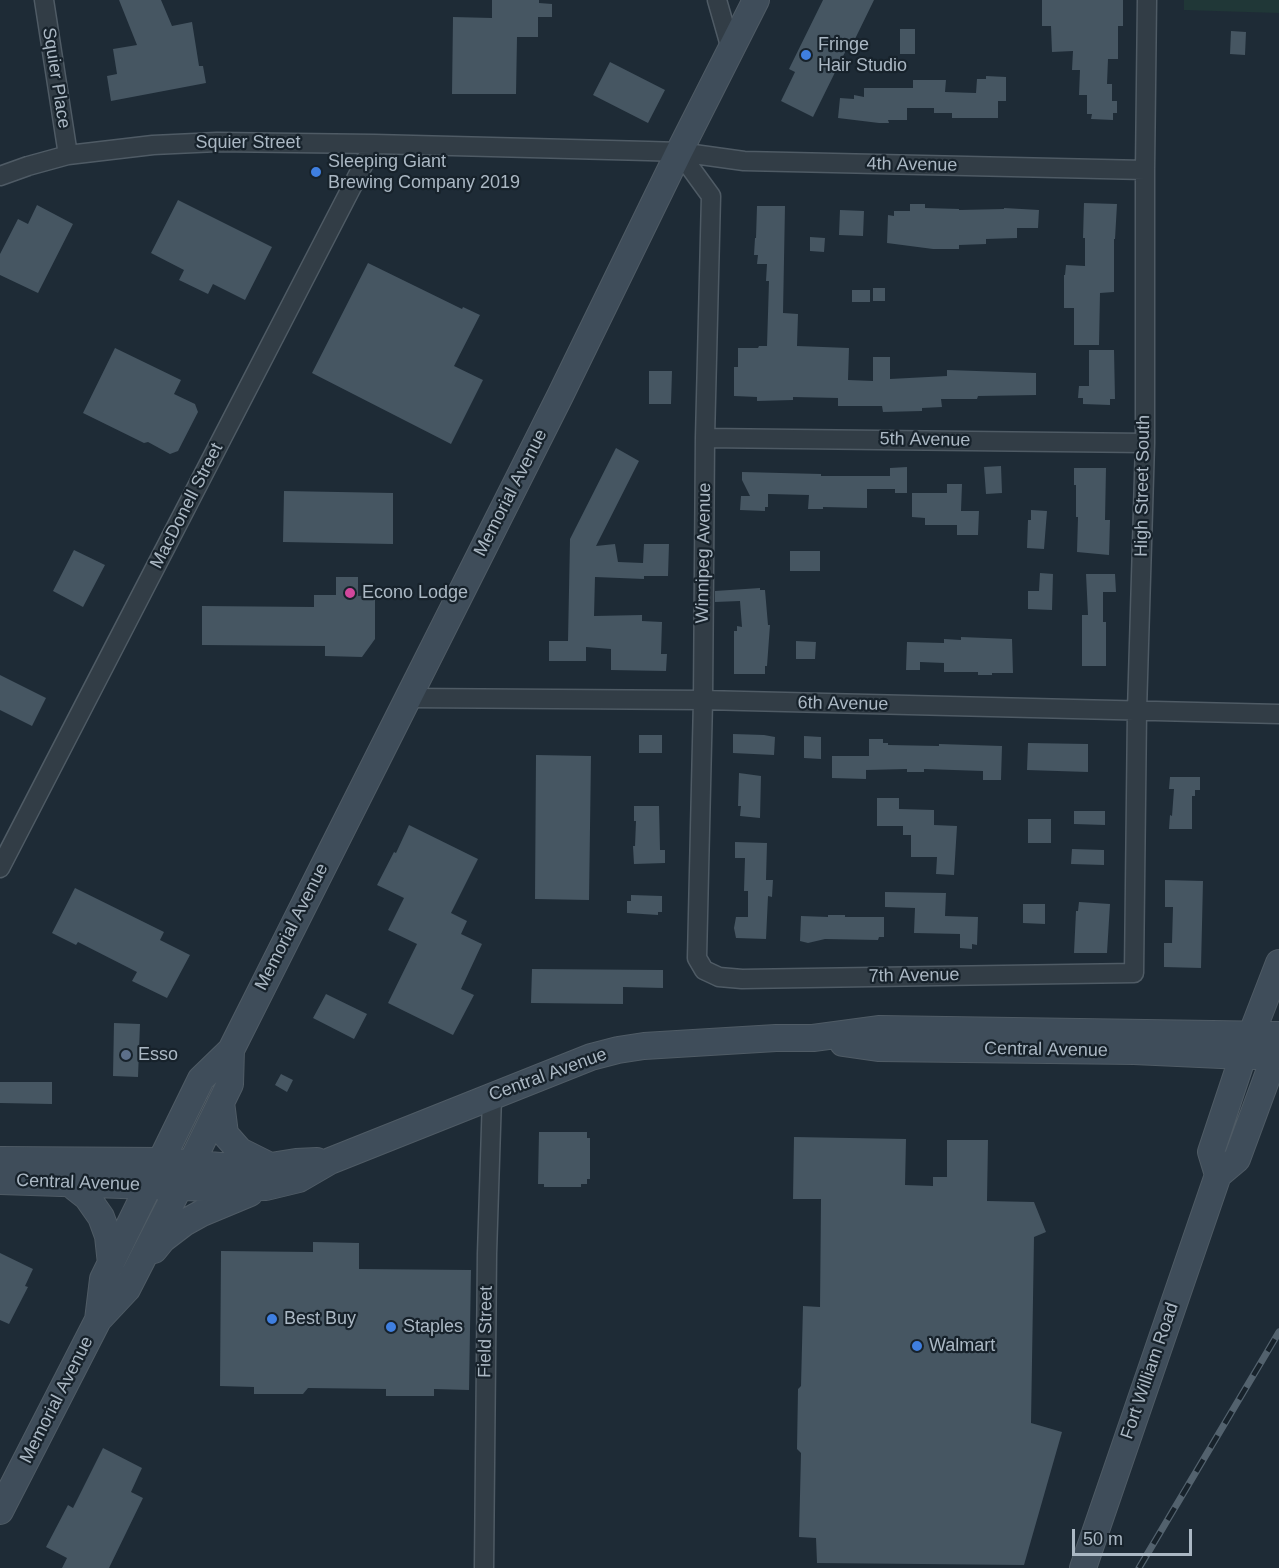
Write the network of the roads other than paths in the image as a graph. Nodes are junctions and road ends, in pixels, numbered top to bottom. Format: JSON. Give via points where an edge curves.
{"nodes":[{"id":1,"x":44,"y":0,"type":"edge"},
{"id":2,"x":717,"y":0,"type":"edge"},
{"id":3,"x":756,"y":0,"type":"edge"},
{"id":4,"x":1147,"y":0,"type":"edge"},
{"id":5,"x":731,"y":49,"type":"junction"},
{"id":6,"x":374,"y":144,"type":"junction"},
{"id":7,"x":679,"y":152,"type":"junction"},
{"id":8,"x":68,"y":155,"type":"junction"},
{"id":9,"x":1145,"y":170,"type":"junction"},
{"id":10,"x":0,"y":176,"type":"edge"},
{"id":11,"x":705,"y":438,"type":"junction"},
{"id":12,"x":1145,"y":442,"type":"junction"},
{"id":13,"x":407,"y":698,"type":"junction"},
{"id":14,"x":703,"y":700,"type":"junction"},
{"id":15,"x":1137,"y":711,"type":"junction"},
{"id":16,"x":1279,"y":714,"type":"edge"},
{"id":17,"x":0,"y":868,"type":"edge"},
{"id":18,"x":700,"y":963,"type":"joint"},
{"id":19,"x":1279,"y":963,"type":"edge"},
{"id":20,"x":1134,"y":973,"type":"joint"},
{"id":21,"x":1248,"y":1045,"type":"junction"},
{"id":22,"x":1278,"y":1048,"type":"edge"},
{"id":23,"x":231,"y":1050,"type":"junction"},
{"id":24,"x":492,"y":1096,"type":"junction"},
{"id":25,"x":221,"y":1102,"type":"junction"},
{"id":26,"x":0,"y":1160,"type":"edge"},
{"id":27,"x":160,"y":1161,"type":"junction"},
{"id":28,"x":192,"y":1162,"type":"junction"},
{"id":29,"x":1218,"y":1174,"type":"junction"},
{"id":30,"x":268,"y":1176,"type":"junction"},
{"id":31,"x":0,"y":1181,"type":"edge"},
{"id":32,"x":68,"y":1182,"type":"junction"},
{"id":33,"x":148,"y":1185,"type":"junction"},
{"id":34,"x":180,"y":1186,"type":"junction"},
{"id":35,"x":111,"y":1264,"type":"junction"},
{"id":36,"x":137,"y":1271,"type":"junction"},
{"id":37,"x":98,"y":1320,"type":"junction"},
{"id":38,"x":0,"y":1512,"type":"edge"},
{"id":39,"x":484,"y":1568,"type":"edge"},
{"id":40,"x":1083,"y":1568,"type":"edge"}],
"edges":[{"from":1,"to":8,"type":"street","name":"Squier Place"},
{"from":2,"to":5,"type":"street"},
{"from":3,"to":5,"type":"main road","name":"Memorial Avenue"},
{"from":4,"to":9,"type":"street","name":"High Street South"},
{"from":5,"to":7,"type":"main road","name":"Memorial Avenue"},
{"from":6,"to":7,"type":"street","name":"Squier Street"},
{"from":6,"to":8,"type":"street","name":"Squier Street","via":[[217,142]]},
{"from":6,"to":17,"type":"street","name":"MacDonell Street"},
{"from":7,"to":9,"type":"street","name":"4th Avenue","via":[[744,161]]},
{"from":7,"to":11,"type":"street","name":"Winnipeg Avenue","via":[[711,196]]},
{"from":7,"to":13,"type":"main road","name":"Memorial Avenue"},
{"from":8,"to":10,"type":"street","name":"Squier Street"},
{"from":9,"to":12,"type":"street","name":"High Street South"},
{"from":11,"to":12,"type":"street","name":"5th Avenue"},
{"from":11,"to":14,"type":"street","name":"Winnipeg Avenue"},
{"from":12,"to":15,"type":"street","name":"High Street South"},
{"from":13,"to":14,"type":"street","name":"6th Avenue"},
{"from":13,"to":23,"type":"main road","name":"Memorial Avenue"},
{"from":14,"to":15,"type":"street","name":"6th Avenue"},
{"from":14,"to":18,"type":"street","name":"Winnipeg Avenue","via":[[697,958]]},
{"from":15,"to":16,"type":"street","name":"6th Avenue"},
{"from":15,"to":20,"type":"street","name":"High Street South"},
{"from":18,"to":20,"type":"street","name":"7th Avenue","via":[[704,970],[718,977],[742,979]]},
{"from":19,"to":21,"type":"main road","name":"Fort William Road"},
{"from":21,"to":22,"type":"main road","name":"Central Avenue"},
{"from":21,"to":24,"type":"main road","name":"Central Avenue","via":[[880,1029],[813,1038],[618,1050]]},
{"from":21,"to":29,"type":"main road","name":"Fort William Road","via":[[1211,1152]]},
{"from":22,"to":29,"type":"main road","name":"Fort William Road","via":[[1237,1159]]},
{"from":23,"to":25,"type":"main road","name":"Memorial Avenue","via":[[230,1084]]},
{"from":23,"to":27,"type":"main road","name":"Memorial Avenue","via":[[201,1079]]},
{"from":24,"to":30,"type":"main road","name":"Central Avenue","via":[[330,1161],[296,1162]]},
{"from":24,"to":39,"type":"street","name":"Field Street"},
{"from":25,"to":28,"type":"main road","name":"Memorial Avenue"},
{"from":25,"to":30,"type":"main road","via":[[225,1134]]},
{"from":26,"to":27,"type":"main road","name":"Central Avenue"},
{"from":27,"to":28,"type":"main road","name":"Central Avenue"},
{"from":27,"to":33,"type":"main road","name":"Memorial Avenue"},
{"from":28,"to":30,"type":"main road","name":"Central Avenue"},
{"from":28,"to":34,"type":"main road","name":"Memorial Avenue"},
{"from":29,"to":40,"type":"main road","name":"Fort William Road"},
{"from":30,"to":34,"type":"main road","name":"Central Avenue"},
{"from":30,"to":36,"type":"main road","via":[[184,1223],[163,1239]]},
{"from":31,"to":32,"type":"main road","name":"Central Avenue"},
{"from":32,"to":33,"type":"main road","name":"Central Avenue"},
{"from":32,"to":35,"type":"main road","via":[[87,1197],[101,1217]]},
{"from":33,"to":34,"type":"main road","name":"Central Avenue"},
{"from":33,"to":35,"type":"main road","name":"Memorial Avenue"},
{"from":34,"to":36,"type":"main road","name":"Memorial Avenue"},
{"from":35,"to":37,"type":"main road","name":"Memorial Avenue","via":[[104,1279]]},
{"from":36,"to":37,"type":"main road","name":"Memorial Avenue","via":[[127,1289]]},
{"from":37,"to":38,"type":"main road","name":"Memorial Avenue"}]}
